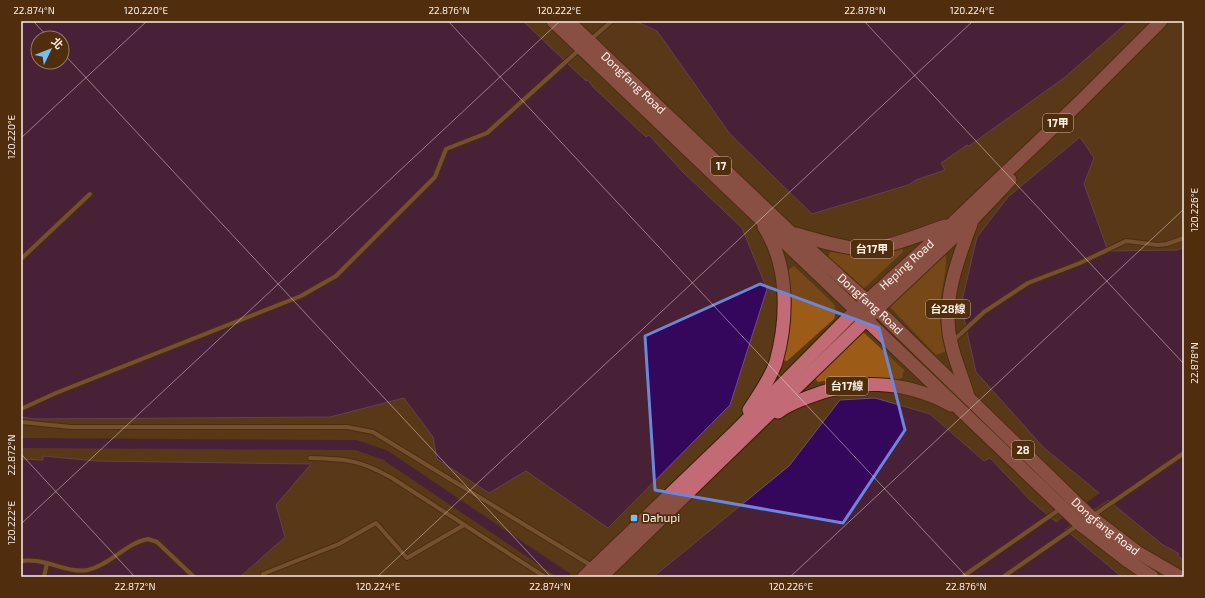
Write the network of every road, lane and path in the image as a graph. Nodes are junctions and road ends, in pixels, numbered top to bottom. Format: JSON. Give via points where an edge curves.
{"nodes":[{"id":1,"x":553,"y":21,"type":"edge"},
{"id":2,"x":568,"y":21,"type":"edge"},
{"id":3,"x":612,"y":21,"type":"edge"},
{"id":4,"x":1161,"y":21,"type":"edge"},
{"id":5,"x":1170,"y":21,"type":"edge"},
{"id":6,"x":585,"y":44,"type":"junction"},
{"id":7,"x":90,"y":194,"type":"dead end"},
{"id":8,"x":754,"y":212,"type":"junction"},
{"id":9,"x":972,"y":220,"type":"junction"},
{"id":10,"x":952,"y":224,"type":"junction"},
{"id":11,"x":790,"y":232,"type":"junction"},
{"id":12,"x":1184,"y":238,"type":"edge"},
{"id":13,"x":21,"y":259,"type":"edge"},
{"id":14,"x":866,"y":301,"type":"junction"},
{"id":15,"x":856,"y":310,"type":"junction"},
{"id":16,"x":876,"y":310,"type":"junction"},
{"id":17,"x":866,"y":320,"type":"junction"},
{"id":18,"x":950,"y":343,"type":"junction"},
{"id":19,"x":969,"y":399,"type":"junction"},
{"id":20,"x":21,"y":409,"type":"edge"},
{"id":21,"x":963,"y":412,"type":"junction"},
{"id":22,"x":21,"y":422,"type":"edge"},
{"id":23,"x":737,"y":437,"type":"junction"},
{"id":24,"x":1184,"y":453,"type":"edge"},
{"id":25,"x":310,"y":458,"type":"dead end"},
{"id":26,"x":1074,"y":500,"type":"junction"},
{"id":27,"x":1062,"y":507,"type":"junction"},
{"id":28,"x":1085,"y":521,"type":"junction"},
{"id":29,"x":464,"y":525,"type":"junction"},
{"id":30,"x":21,"y":561,"type":"edge"},
{"id":31,"x":47,"y":563,"type":"junction"},
{"id":32,"x":263,"y":574,"type":"dead end"},
{"id":33,"x":592,"y":575,"type":"edge"},
{"id":34,"x":44,"y":577,"type":"edge"},
{"id":35,"x":194,"y":577,"type":"edge"},
{"id":36,"x":546,"y":577,"type":"edge"},
{"id":37,"x":962,"y":577,"type":"edge"},
{"id":38,"x":1004,"y":577,"type":"edge"},
{"id":39,"x":1152,"y":577,"type":"edge"},
{"id":40,"x":1180,"y":577,"type":"edge"}],
"edges":[{"from":1,"to":6,"type":"main road","name":"Dongfang Road","number":"17"},
{"from":2,"to":6,"type":"main road","name":"Dongfang Road","number":"17"},
{"from":3,"to":6,"type":"lane"},
{"from":4,"to":10,"type":"main road","name":"Heping Road","number":"17甲"},
{"from":5,"to":9,"type":"main road","name":"Heping Road","number":"17甲"},
{"from":6,"to":8,"type":"main road","name":"Dongfang Road","number":"17"},
{"from":6,"to":11,"type":"main road","name":"Dongfang Road","number":"17"},
{"from":6,"to":20,"type":"lane","via":[[487,133],[446,149],[435,177],[336,276],[301,296]]},
{"from":7,"to":13,"type":"lane"},
{"from":8,"to":15,"type":"main road","name":"Dongfang Road","number":"17"},
{"from":8,"to":23,"type":"main road","via":[[777,252],[781,268],[784,309],[775,363]]},
{"from":9,"to":16,"type":"main road","name":"Heping Road","number":"17甲"},
{"from":9,"to":18,"type":"main road","number":"台28線","via":[[960,252],[947,306]]},
{"from":10,"to":11,"type":"main road","number":"台17甲","via":[[908,240],[870,249],[827,244]]},
{"from":10,"to":14,"type":"main road","name":"Heping Road","number":"17甲"},
{"from":11,"to":14,"type":"main road","name":"Dongfang Road","number":"17"},
{"from":12,"to":18,"type":"lane","via":[[1158,245],[1126,241],[1080,263],[1028,283],[984,312]]},
{"from":14,"to":15,"type":"main road","name":"Heping Road","number":"17甲"},
{"from":14,"to":16,"type":"main road","name":"Dongfang Road","number":"17"},
{"from":15,"to":17,"type":"main road","name":"Dongfang Road","number":"28"},
{"from":15,"to":23,"type":"main road","name":"Heping Road"},
{"from":16,"to":17,"type":"main road","name":"Heping Road"},
{"from":16,"to":19,"type":"main road","name":"Dongfang Road","number":"28"},
{"from":17,"to":21,"type":"main road","name":"Dongfang Road","number":"28"},
{"from":17,"to":23,"type":"main road","name":"Heping Road"},
{"from":18,"to":19,"type":"main road","number":"台28線"},
{"from":19,"to":26,"type":"main road","name":"Dongfang Road","number":"28"},
{"from":21,"to":23,"type":"main road","number":"台17線","via":[[906,387],[865,384],[824,390],[785,406]]},
{"from":21,"to":27,"type":"main road","name":"Dongfang Road","number":"28"},
{"from":22,"to":33,"type":"lane","via":[[71,427],[347,427],[373,432]]},
{"from":23,"to":33,"type":"main road","name":"Heping Road"},
{"from":24,"to":28,"type":"lane"},
{"from":25,"to":29,"type":"lane","via":[[338,458],[370,466]]},
{"from":26,"to":27,"type":"lane"},
{"from":26,"to":28,"type":"main road","name":"Dongfang Road","number":"28"},
{"from":27,"to":28,"type":"main road","name":"Dongfang Road","number":"28"},
{"from":27,"to":37,"type":"lane"},
{"from":28,"to":38,"type":"lane"},
{"from":28,"to":39,"type":"main road","name":"Dongfang Road","number":"28","via":[[1128,562]]},
{"from":28,"to":40,"type":"main road","name":"Dongfang Road","number":"28"},
{"from":29,"to":32,"type":"lane","via":[[407,558],[376,523],[339,544]]},
{"from":29,"to":36,"type":"lane"},
{"from":30,"to":31,"type":"lane"},
{"from":31,"to":34,"type":"lane"},
{"from":31,"to":35,"type":"lane","via":[[88,570],[148,539],[156,542]]}]}
